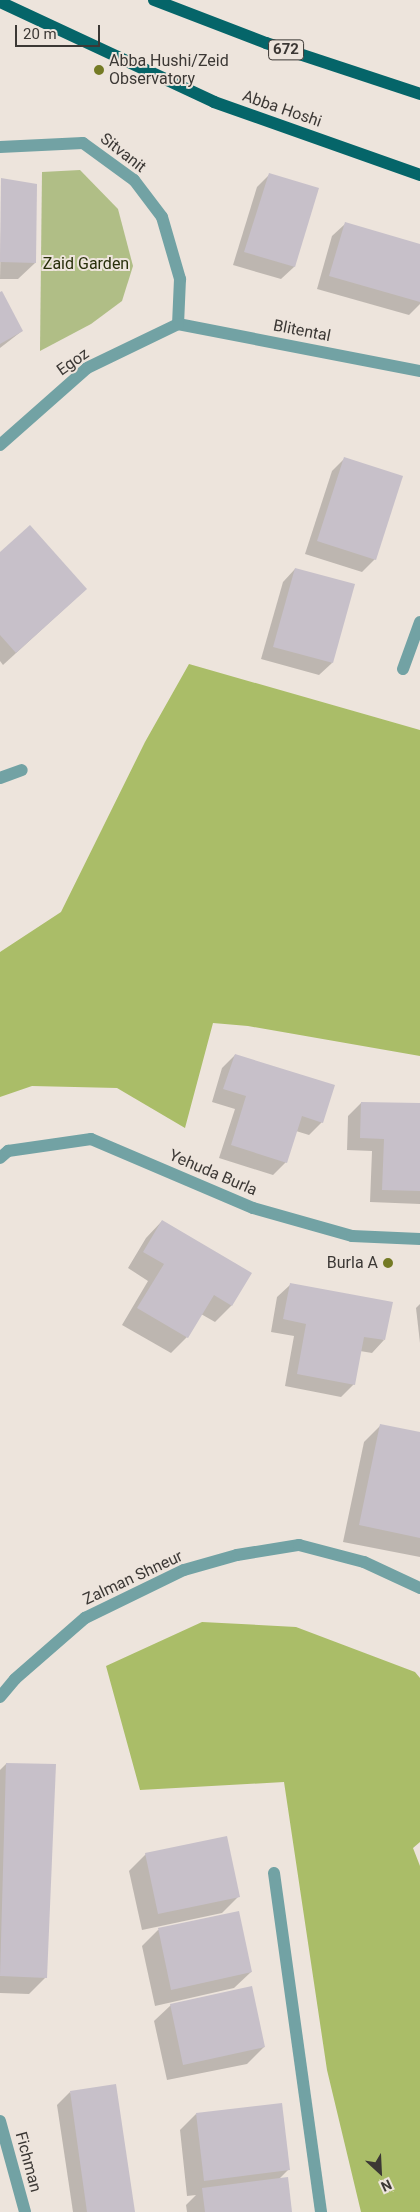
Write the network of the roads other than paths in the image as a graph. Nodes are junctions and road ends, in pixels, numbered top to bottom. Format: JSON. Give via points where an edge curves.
{"nodes":[{"id":1,"x":154,"y":0,"type":"edge"},
{"id":2,"x":0,"y":2,"type":"edge"},
{"id":3,"x":420,"y":94,"type":"edge"},
{"id":4,"x":0,"y":147,"type":"edge"},
{"id":5,"x":420,"y":175,"type":"edge"},
{"id":6,"x":178,"y":324,"type":"junction"},
{"id":7,"x":420,"y":371,"type":"edge"},
{"id":8,"x":0,"y":445,"type":"edge"},
{"id":9,"x":420,"y":622,"type":"edge"},
{"id":10,"x":403,"y":669,"type":"dead end"},
{"id":11,"x":22,"y":770,"type":"dead end"},
{"id":12,"x":0,"y":778,"type":"edge"},
{"id":13,"x":0,"y":1158,"type":"edge"},
{"id":14,"x":420,"y":1239,"type":"edge"},
{"id":15,"x":420,"y":1588,"type":"edge"},
{"id":16,"x":0,"y":1697,"type":"edge"},
{"id":17,"x":274,"y":1873,"type":"dead end"},
{"id":18,"x":0,"y":2121,"type":"edge"},
{"id":19,"x":25,"y":2212,"type":"edge"},
{"id":20,"x":321,"y":2212,"type":"edge"}],
"edges":[{"from":1,"to":3,"type":"main road","number":"672","via":[[266,43]]},
{"from":2,"to":5,"type":"main road","name":"Abba Hoshi","via":[[214,102]]},
{"from":4,"to":6,"type":"street","name":"Sitvanit","via":[[83,143],[134,180],[162,217],[180,279]]},
{"from":6,"to":7,"type":"street","name":"Blitental"},
{"from":6,"to":8,"type":"street","name":"Egoz","via":[[87,368]]},
{"from":9,"to":10,"type":"street"},
{"from":11,"to":12,"type":"street"},
{"from":13,"to":14,"type":"street","name":"Yehuda Burla","via":[[8,1151],[91,1139],[254,1208],[352,1236]]},
{"from":15,"to":16,"type":"street","name":"Zalman Shneur","via":[[364,1562],[299,1545],[237,1555],[184,1570],[85,1618],[15,1679]]},
{"from":17,"to":20,"type":"street"},
{"from":18,"to":19,"type":"street","name":"Fichman"}]}
